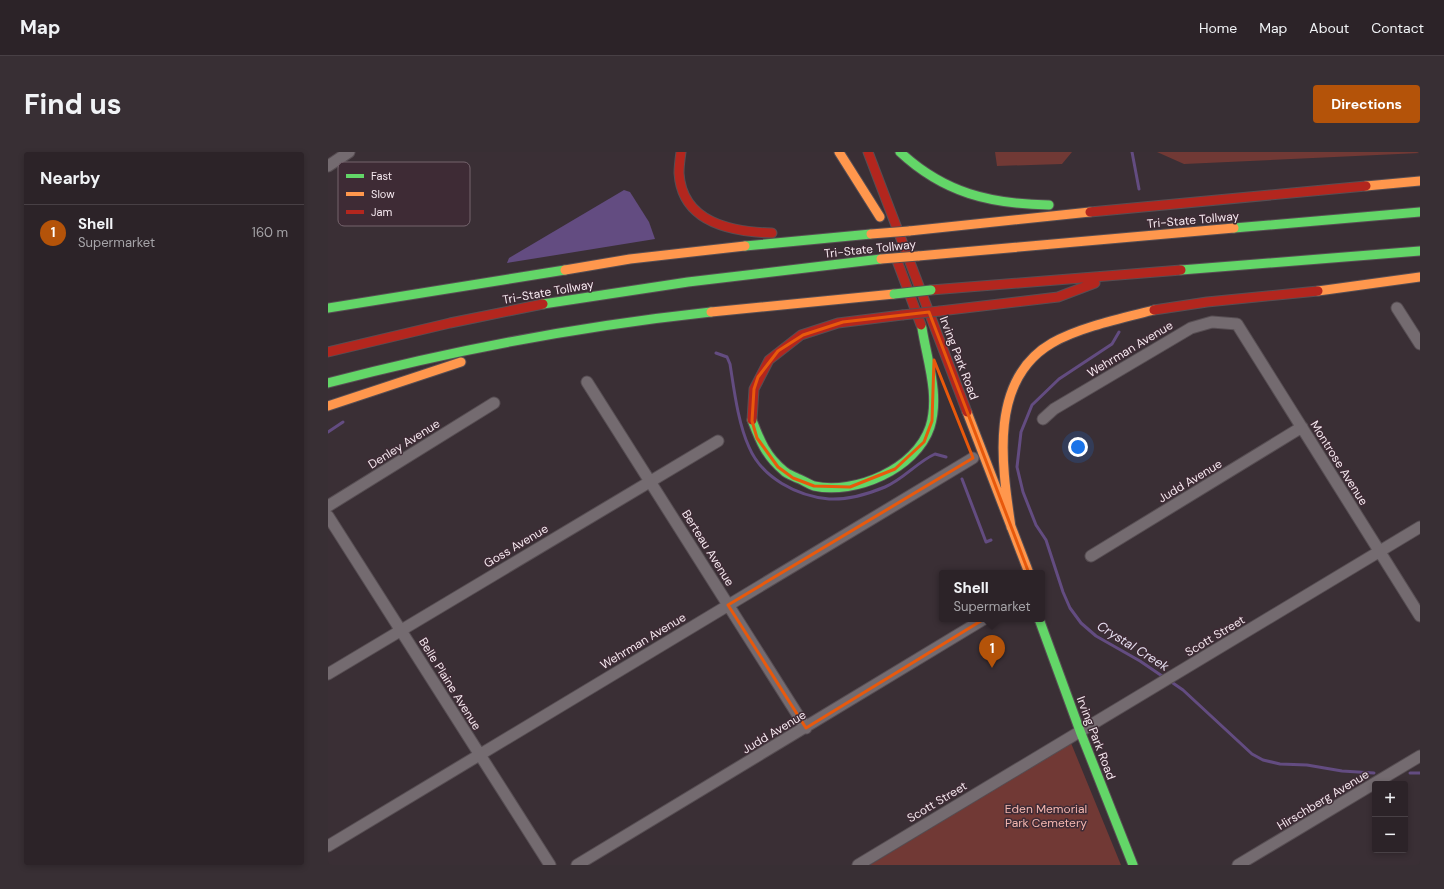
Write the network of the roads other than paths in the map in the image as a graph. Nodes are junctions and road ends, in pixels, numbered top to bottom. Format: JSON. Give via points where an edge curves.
{"nodes":[{"id":1,"x":350,"y":152,"type":"edge"},
{"id":2,"x":681,"y":152,"type":"edge"},
{"id":3,"x":839,"y":152,"type":"edge"},
{"id":4,"x":868,"y":152,"type":"edge"},
{"id":5,"x":900,"y":152,"type":"edge"},
{"id":6,"x":328,"y":166,"type":"edge"},
{"id":7,"x":864,"y":174,"type":"dead end"},
{"id":8,"x":1420,"y":181,"type":"edge"},
{"id":9,"x":1286,"y":193,"type":"junction"},
{"id":10,"x":1059,"y":204,"type":"dead end"},
{"id":11,"x":1074,"y":204,"type":"dead end"},
{"id":12,"x":1420,"y":212,"type":"edge"},
{"id":13,"x":880,"y":216,"type":"junction"},
{"id":14,"x":871,"y":232,"type":"junction"},
{"id":15,"x":1420,"y":250,"type":"edge"},
{"id":16,"x":1118,"y":275,"type":"junction"},
{"id":17,"x":1420,"y":277,"type":"edge"},
{"id":18,"x":430,"y":293,"type":"junction"},
{"id":19,"x":328,"y":308,"type":"edge"},
{"id":20,"x":1397,"y":308,"type":"dead end"},
{"id":21,"x":347,"y":315,"type":"dead end"},
{"id":22,"x":1237,"y":324,"type":"joint"},
{"id":23,"x":922,"y":328,"type":"junction"},
{"id":24,"x":544,"y":335,"type":"junction"},
{"id":25,"x":1420,"y":344,"type":"edge"},
{"id":26,"x":328,"y":352,"type":"edge"},
{"id":27,"x":942,"y":378,"type":"dead end"},
{"id":28,"x":328,"y":382,"type":"edge"},
{"id":29,"x":587,"y":382,"type":"dead end"},
{"id":30,"x":494,"y":403,"type":"dead end"},
{"id":31,"x":328,"y":406,"type":"edge"},
{"id":32,"x":1043,"y":419,"type":"dead end"},
{"id":33,"x":1302,"y":427,"type":"junction"},
{"id":34,"x":718,"y":441,"type":"dead end"},
{"id":35,"x":973,"y":458,"type":"dead end"},
{"id":36,"x":650,"y":481,"type":"junction"},
{"id":37,"x":328,"y":506,"type":"edge"},
{"id":38,"x":328,"y":516,"type":"edge"},
{"id":39,"x":1011,"y":526,"type":"junction"},
{"id":40,"x":1420,"y":527,"type":"edge"},
{"id":41,"x":1379,"y":551,"type":"junction"},
{"id":42,"x":1091,"y":556,"type":"dead end"},
{"id":43,"x":1028,"y":570,"type":"edge"},
{"id":44,"x":728,"y":604,"type":"junction"},
{"id":45,"x":1420,"y":616,"type":"edge"},
{"id":46,"x":979,"y":622,"type":"edge"},
{"id":47,"x":1040,"y":622,"type":"edge"},
{"id":48,"x":400,"y":630,"type":"junction"},
{"id":49,"x":328,"y":674,"type":"edge"},
{"id":50,"x":806,"y":728,"type":"junction"},
{"id":51,"x":1080,"y":731,"type":"junction"},
{"id":52,"x":480,"y":755,"type":"junction"},
{"id":53,"x":1420,"y":756,"type":"edge"},
{"id":54,"x":328,"y":846,"type":"edge"},
{"id":55,"x":550,"y":865,"type":"edge"},
{"id":56,"x":577,"y":865,"type":"edge"},
{"id":57,"x":858,"y":865,"type":"edge"},
{"id":58,"x":1133,"y":865,"type":"edge"},
{"id":59,"x":1238,"y":865,"type":"edge"}],
"edges":[{"from":1,"to":6,"type":"street"},
{"from":2,"to":14,"type":"main road","via":[[678,163],[679,182],[683,192],[706,220],[717,225],[732,231],[765,233]]},
{"from":3,"to":13,"type":"main road"},
{"from":4,"to":39,"type":"main road","name":"Irving Park Road"},
{"from":5,"to":10,"type":"main road","via":[[912,165],[941,183],[968,194],[1004,203]]},
{"from":7,"to":13,"type":"main road","name":"Irving Park Road"},
{"from":8,"to":9,"type":"main road"},
{"from":9,"to":11,"type":"main road","via":[[1261,190]]},
{"from":9,"to":14,"type":"main road","bridge":true,"via":[[964,224],[953,228]]},
{"from":12,"to":26,"type":"main road","name":"Tri-State Tollway","bridge":true,"via":[[881,259],[686,282],[573,299],[448,323]]},
{"from":13,"to":23,"type":"main road","name":"Irving Park Road"},
{"from":14,"to":18,"type":"main road","via":[[630,259]]},
{"from":15,"to":16,"type":"main road"},
{"from":16,"to":23,"type":"main road","bridge":true,"via":[[1058,297],[843,322],[815,330],[788,343],[767,364],[754,389],[752,421],[770,459],[786,474],[814,486],[850,487],[887,474],[918,450],[928,432],[933,408]]},
{"from":16,"to":24,"type":"main road","bridge":true,"via":[[706,312]]},
{"from":17,"to":39,"type":"main road","via":[[1383,284],[1177,306],[1079,331],[1049,345],[1036,355],[1023,372],[1010,397],[1003,424],[1001,443]]},
{"from":18,"to":19,"type":"main road"},
{"from":18,"to":21,"type":"main road"},
{"from":20,"to":25,"type":"street"},
{"from":22,"to":32,"type":"street","name":"Wehrman Avenue","via":[[1212,322],[1191,328],[1054,409]]},
{"from":22,"to":33,"type":"street","name":"Montrose Avenue"},
{"from":23,"to":27,"type":"main road","name":"Irving Park Road"},
{"from":24,"to":28,"type":"main road","via":[[403,363]]},
{"from":24,"to":31,"type":"main road"},
{"from":29,"to":36,"type":"street","name":"Berteau Avenue"},
{"from":30,"to":37,"type":"street","name":"Denley Avenue"},
{"from":33,"to":41,"type":"street","name":"Montrose Avenue"},
{"from":33,"to":42,"type":"street","name":"Judd Avenue"},
{"from":34,"to":36,"type":"street","name":"Goss Avenue"},
{"from":35,"to":44,"type":"street","name":"Wehrman Avenue"},
{"from":36,"to":44,"type":"street","name":"Berteau Avenue"},
{"from":36,"to":48,"type":"street","name":"Goss Avenue"},
{"from":38,"to":48,"type":"street","name":"Belle Plaine Avenue"},
{"from":39,"to":43,"type":"main road","name":"Irving Park Road"},
{"from":40,"to":41,"type":"street","name":"Scott Street"},
{"from":41,"to":45,"type":"street","name":"Montrose Avenue"},
{"from":41,"to":51,"type":"street","name":"Scott Street"},
{"from":44,"to":50,"type":"street","name":"Berteau Avenue"},
{"from":44,"to":52,"type":"street","name":"Wehrman Avenue"},
{"from":46,"to":50,"type":"street","name":"Judd Avenue"},
{"from":47,"to":51,"type":"main road","name":"Irving Park Road"},
{"from":48,"to":49,"type":"street","name":"Goss Avenue"},
{"from":48,"to":52,"type":"street","name":"Belle Plaine Avenue"},
{"from":50,"to":56,"type":"street","name":"Judd Avenue"},
{"from":51,"to":57,"type":"street","name":"Scott Street"},
{"from":51,"to":58,"type":"main road","name":"Irving Park Road"},
{"from":52,"to":54,"type":"street","name":"Wehrman Avenue"},
{"from":52,"to":55,"type":"street","name":"Belle Plaine Avenue"},
{"from":53,"to":59,"type":"street","name":"Hirschberg Avenue"}]}
